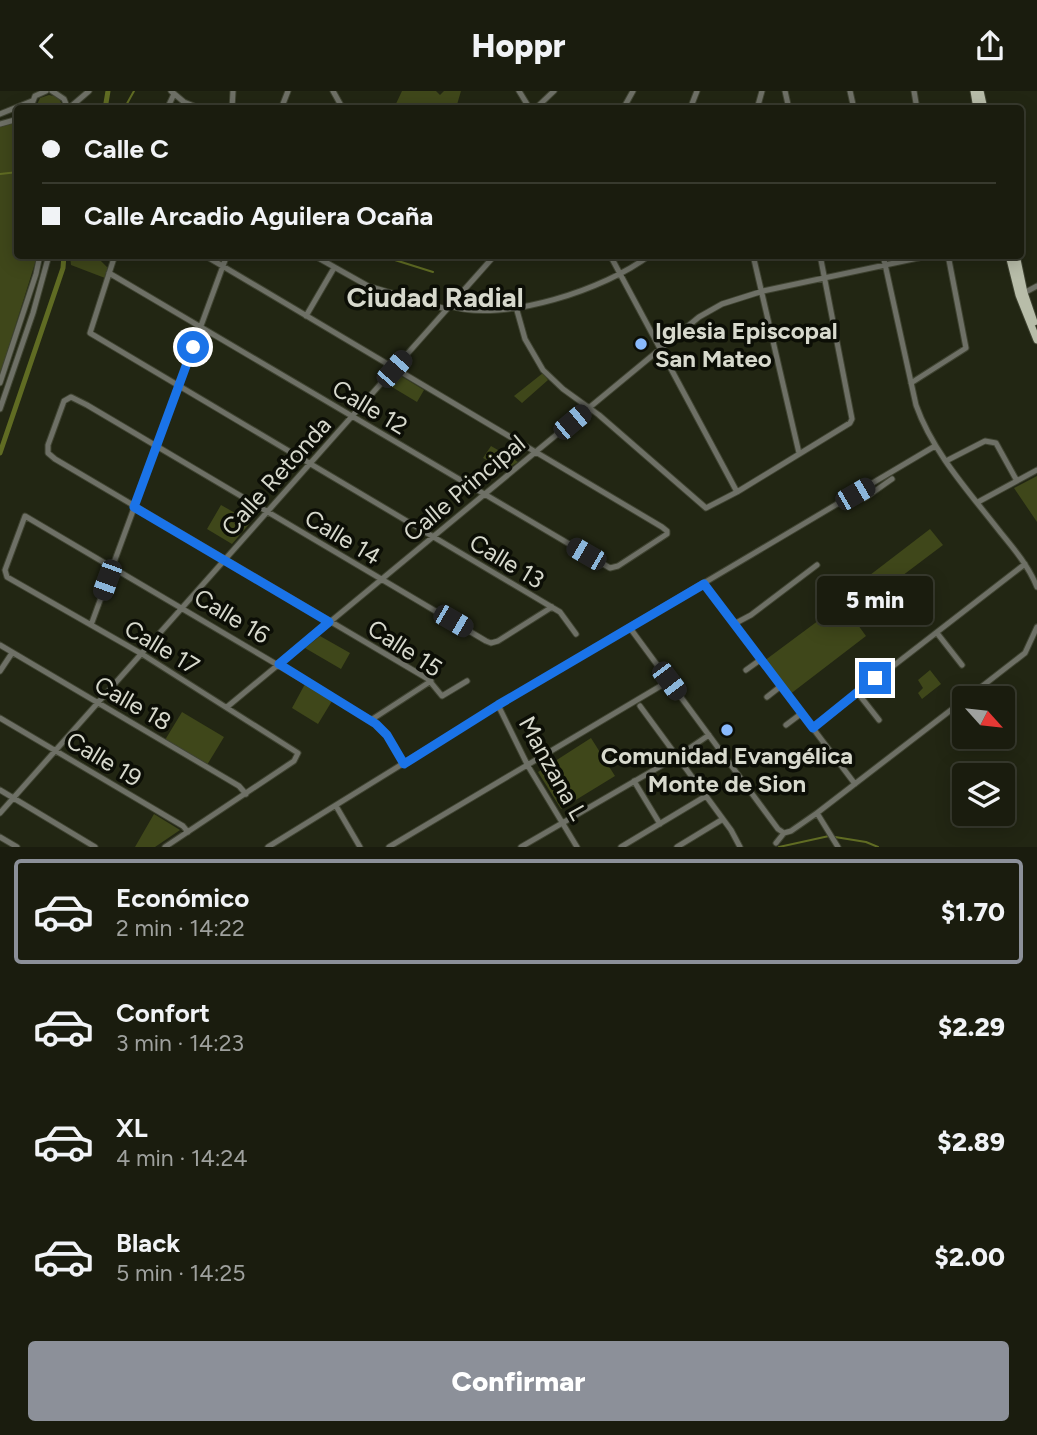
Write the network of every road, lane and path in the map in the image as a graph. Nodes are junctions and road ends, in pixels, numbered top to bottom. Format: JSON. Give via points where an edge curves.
{"nodes":[{"id":1,"x":46,"y":91,"type":"edge"},
{"id":2,"x":56,"y":91,"type":"edge"},
{"id":3,"x":89,"y":91,"type":"edge"},
{"id":4,"x":554,"y":91,"type":"edge"},
{"id":5,"x":172,"y":93,"type":"edge"},
{"id":6,"x":34,"y":96,"type":"edge"},
{"id":7,"x":17,"y":105,"type":"edge"},
{"id":8,"x":66,"y":105,"type":"edge"},
{"id":9,"x":73,"y":105,"type":"edge"},
{"id":10,"x":191,"y":105,"type":"edge"},
{"id":11,"x":537,"y":105,"type":"edge"},
{"id":12,"x":39,"y":259,"type":"edge"},
{"id":13,"x":48,"y":259,"type":"edge"},
{"id":14,"x":114,"y":259,"type":"edge"},
{"id":15,"x":210,"y":259,"type":"edge"},
{"id":16,"x":225,"y":259,"type":"edge"},
{"id":17,"x":319,"y":259,"type":"edge"},
{"id":18,"x":491,"y":259,"type":"edge"},
{"id":19,"x":612,"y":259,"type":"edge"},
{"id":20,"x":644,"y":259,"type":"edge"},
{"id":21,"x":754,"y":259,"type":"edge"},
{"id":22,"x":821,"y":259,"type":"edge"},
{"id":23,"x":884,"y":259,"type":"edge"},
{"id":24,"x":913,"y":259,"type":"edge"},
{"id":25,"x":949,"y":259,"type":"edge"},
{"id":26,"x":1010,"y":259,"type":"edge"},
{"id":27,"x":1017,"y":259,"type":"edge"},
{"id":28,"x":885,"y":265,"type":"junction"},
{"id":29,"x":222,"y":267,"type":"junction"},
{"id":30,"x":334,"y":268,"type":"junction"},
{"id":31,"x":109,"y":274,"type":"junction"},
{"id":32,"x":45,"y":275,"type":"junction"},
{"id":33,"x":620,"y":275,"type":"junction"},
{"id":34,"x":824,"y":278,"type":"junction"},
{"id":35,"x":1037,"y":286,"type":"edge"},
{"id":36,"x":763,"y":291,"type":"junction"},
{"id":37,"x":30,"y":293,"type":"junction"},
{"id":38,"x":1021,"y":294,"type":"junction"},
{"id":39,"x":448,"y":307,"type":"junction"},
{"id":40,"x":516,"y":307,"type":"junction"},
{"id":41,"x":33,"y":313,"type":"junction"},
{"id":42,"x":306,"y":316,"type":"junction"},
{"id":43,"x":201,"y":327,"type":"junction"},
{"id":44,"x":1037,"y":335,"type":"edge"},
{"id":45,"x":660,"y":349,"type":"junction"},
{"id":46,"x":394,"y":369,"type":"junction"},
{"id":47,"x":0,"y":383,"type":"edge"},
{"id":48,"x":911,"y":383,"type":"junction"},
{"id":49,"x":178,"y":386,"type":"junction"},
{"id":50,"x":68,"y":398,"type":"joint"},
{"id":51,"x":588,"y":408,"type":"junction"},
{"id":52,"x":0,"y":409,"type":"edge"},
{"id":53,"x":352,"y":417,"type":"junction"},
{"id":54,"x":157,"y":446,"type":"junction"},
{"id":55,"x":935,"y":446,"type":"junction"},
{"id":56,"x":535,"y":453,"type":"junction"},
{"id":57,"x":799,"y":453,"type":"junction"},
{"id":58,"x":946,"y":461,"type":"junction"},
{"id":59,"x":310,"y":464,"type":"junction"},
{"id":60,"x":1037,"y":470,"type":"edge"},
{"id":61,"x":887,"y":480,"type":"junction"},
{"id":62,"x":1017,"y":481,"type":"junction"},
{"id":63,"x":737,"y":492,"type":"junction"},
{"id":64,"x":484,"y":495,"type":"junction"},
{"id":65,"x":865,"y":498,"type":"dead end"},
{"id":66,"x":978,"y":502,"type":"junction"},
{"id":67,"x":134,"y":507,"type":"junction"},
{"id":68,"x":267,"y":512,"type":"junction"},
{"id":69,"x":432,"y":538,"type":"junction"},
{"id":70,"x":225,"y":559,"type":"junction"},
{"id":71,"x":1025,"y":564,"type":"junction"},
{"id":72,"x":817,"y":565,"type":"dead end"},
{"id":73,"x":112,"y":566,"type":"junction"},
{"id":74,"x":5,"y":574,"type":"joint"},
{"id":75,"x":381,"y":580,"type":"junction"},
{"id":76,"x":704,"y":584,"type":"junction"},
{"id":77,"x":1037,"y":587,"type":"edge"},
{"id":78,"x":183,"y":607,"type":"junction"},
{"id":79,"x":552,"y":607,"type":"junction"},
{"id":80,"x":329,"y":622,"type":"junction"},
{"id":81,"x":734,"y":624,"type":"junction"},
{"id":82,"x":91,"y":625,"type":"junction"},
{"id":83,"x":1037,"y":627,"type":"edge"},
{"id":84,"x":630,"y":628,"type":"junction"},
{"id":85,"x":937,"y":633,"type":"junction"},
{"id":86,"x":576,"y":634,"type":"dead end"},
{"id":87,"x":0,"y":645,"type":"edge"},
{"id":88,"x":12,"y":653,"type":"junction"},
{"id":89,"x":142,"y":654,"type":"junction"},
{"id":90,"x":760,"y":660,"type":"junction"},
{"id":91,"x":279,"y":664,"type":"junction"},
{"id":92,"x":962,"y":665,"type":"dead end"},
{"id":93,"x":0,"y":670,"type":"edge"},
{"id":94,"x":746,"y":670,"type":"dead end"},
{"id":95,"x":431,"y":681,"type":"junction"},
{"id":96,"x":467,"y":681,"type":"dead end"},
{"id":97,"x":669,"y":681,"type":"junction"},
{"id":98,"x":781,"y":686,"type":"junction"},
{"id":99,"x":983,"y":686,"type":"edge"},
{"id":100,"x":857,"y":692,"type":"junction"},
{"id":101,"x":767,"y":697,"type":"dead end"},
{"id":102,"x":99,"y":703,"type":"junction"},
{"id":103,"x":498,"y":705,"type":"junction"},
{"id":104,"x":640,"y":706,"type":"dead end"},
{"id":105,"x":227,"y":707,"type":"junction"},
{"id":106,"x":952,"y":710,"type":"edge"},
{"id":107,"x":802,"y":713,"type":"junction"},
{"id":108,"x":0,"y":718,"type":"edge"},
{"id":109,"x":371,"y":720,"type":"junction"},
{"id":110,"x":879,"y":720,"type":"dead end"},
{"id":111,"x":786,"y":726,"type":"dead end"},
{"id":112,"x":813,"y":728,"type":"junction"},
{"id":113,"x":709,"y":735,"type":"junction"},
{"id":114,"x":56,"y":751,"type":"junction"},
{"id":115,"x":678,"y":756,"type":"junction"},
{"id":116,"x":404,"y":764,"type":"junction"},
{"id":117,"x":528,"y":767,"type":"junction"},
{"id":118,"x":634,"y":781,"type":"junction"},
{"id":119,"x":855,"y":784,"type":"junction"},
{"id":120,"x":0,"y":790,"type":"edge"},
{"id":121,"x":246,"y":794,"type":"junction"},
{"id":122,"x":706,"y":796,"type":"junction"},
{"id":123,"x":14,"y":798,"type":"junction"},
{"id":124,"x":336,"y":806,"type":"junction"},
{"id":125,"x":0,"y":813,"type":"edge"},
{"id":126,"x":817,"y":813,"type":"junction"},
{"id":127,"x":723,"y":819,"type":"junction"},
{"id":128,"x":563,"y":823,"type":"junction"},
{"id":129,"x":660,"y":824,"type":"junction"},
{"id":130,"x":188,"y":832,"type":"junction"},
{"id":131,"x":784,"y":833,"type":"junction"},
{"id":132,"x":0,"y":837,"type":"edge"},
{"id":133,"x":533,"y":840,"type":"junction"},
{"id":134,"x":776,"y":843,"type":"dead end"},
{"id":135,"x":835,"y":843,"type":"edge"},
{"id":136,"x":17,"y":847,"type":"edge"},
{"id":137,"x":95,"y":847,"type":"edge"},
{"id":138,"x":165,"y":847,"type":"edge"},
{"id":139,"x":268,"y":847,"type":"edge"},
{"id":140,"x":360,"y":847,"type":"edge"},
{"id":141,"x":389,"y":847,"type":"edge"},
{"id":142,"x":521,"y":847,"type":"edge"},
{"id":143,"x":537,"y":847,"type":"edge"},
{"id":144,"x":577,"y":847,"type":"edge"},
{"id":145,"x":621,"y":847,"type":"edge"},
{"id":146,"x":677,"y":847,"type":"edge"},
{"id":147,"x":740,"y":847,"type":"edge"}],
"edges":[{"from":1,"to":6,"type":"street"},
{"from":2,"to":8,"type":"street"},
{"from":3,"to":9,"type":"street"},
{"from":4,"to":11,"type":"street"},
{"from":5,"to":10,"type":"street"},
{"from":6,"to":7,"type":"street"},
{"from":12,"to":37,"type":"street"},
{"from":13,"to":32,"type":"street"},
{"from":14,"to":31,"type":"street"},
{"from":15,"to":29,"type":"street"},
{"from":16,"to":29,"type":"street"},
{"from":17,"to":30,"type":"street"},
{"from":18,"to":39,"type":"street","name":"Calle Retonda"},
{"from":19,"to":33,"type":"street"},
{"from":20,"to":33,"type":"street"},
{"from":21,"to":36,"type":"street"},
{"from":22,"to":34,"type":"street"},
{"from":23,"to":28,"type":"street"},
{"from":24,"to":28,"type":"street","name":"Calle Principal"},
{"from":25,"to":48,"type":"street","via":[[967,348]]},
{"from":26,"to":38,"type":"main road"},
{"from":27,"to":38,"type":"main road"},
{"from":28,"to":34,"type":"street","name":"Calle Principal"},
{"from":28,"to":48,"type":"street"},
{"from":29,"to":42,"type":"street"},
{"from":29,"to":43,"type":"street"},
{"from":30,"to":39,"type":"street","via":[[387,293]]},
{"from":30,"to":42,"type":"street"},
{"from":31,"to":43,"type":"street","name":"Calle 12"},
{"from":31,"to":49,"type":"street","name":"Calle 13","via":[[89,332]]},
{"from":32,"to":37,"type":"street"},
{"from":32,"to":41,"type":"street"},
{"from":33,"to":40,"type":"street","via":[[576,293]]},
{"from":33,"to":45,"type":"street"},
{"from":34,"to":36,"type":"street","name":"Calle Principal"},
{"from":34,"to":57,"type":"street","via":[[852,419]]},
{"from":35,"to":38,"type":"street"},
{"from":36,"to":45,"type":"street","name":"Calle Principal","via":[[713,309]]},
{"from":36,"to":57,"type":"street"},
{"from":37,"to":41,"type":"street"},
{"from":37,"to":47,"type":"street"},
{"from":38,"to":44,"type":"main road"},
{"from":39,"to":40,"type":"street"},
{"from":39,"to":46,"type":"street","name":"Calle Retonda"},
{"from":40,"to":51,"type":"street","via":[[525,339],[543,370]]},
{"from":41,"to":52,"type":"street"},
{"from":42,"to":46,"type":"street"},
{"from":43,"to":49,"type":"street"},
{"from":43,"to":53,"type":"street","name":"Calle 12"},
{"from":45,"to":51,"type":"street","name":"Calle Principal"},
{"from":45,"to":63,"type":"street"},
{"from":46,"to":53,"type":"street","name":"Calle Retonda"},
{"from":46,"to":56,"type":"street"},
{"from":48,"to":55,"type":"street","via":[[922,424]]},
{"from":49,"to":54,"type":"street"},
{"from":49,"to":59,"type":"street","name":"Calle 13"},
{"from":50,"to":54,"type":"street","name":"Calle 14"},
{"from":50,"to":67,"type":"street","name":"Calle 15","via":[[48,445],[50,455]]},
{"from":51,"to":56,"type":"street","name":"Calle Principal"},
{"from":51,"to":63,"type":"street","via":[[706,508]]},
{"from":53,"to":59,"type":"street","name":"Calle Retonda"},
{"from":53,"to":64,"type":"street","name":"Calle 12"},
{"from":54,"to":67,"type":"street"},
{"from":54,"to":68,"type":"street","name":"Calle 14"},
{"from":55,"to":58,"type":"street"},
{"from":55,"to":61,"type":"street"},
{"from":56,"to":64,"type":"street","name":"Calle Principal"},
{"from":56,"to":64,"type":"street","name":"Calle 12","via":[[663,527],[665,537],[614,568]]},
{"from":57,"to":63,"type":"street"},
{"from":58,"to":62,"type":"street","via":[[990,441],[996,443]]},
{"from":58,"to":66,"type":"street"},
{"from":59,"to":68,"type":"street","name":"Calle Retonda"},
{"from":59,"to":69,"type":"street","name":"Calle 13"},
{"from":60,"to":62,"type":"street"},
{"from":61,"to":65,"type":"street"},
{"from":61,"to":76,"type":"street"},
{"from":62,"to":66,"type":"street"},
{"from":64,"to":69,"type":"street","name":"Calle Principal"},
{"from":66,"to":71,"type":"street"},
{"from":67,"to":70,"type":"street","name":"Calle 15"},
{"from":67,"to":73,"type":"street"},
{"from":68,"to":70,"type":"street","name":"Calle Retonda"},
{"from":68,"to":75,"type":"street","name":"Calle 14"},
{"from":69,"to":75,"type":"street","name":"Calle Principal"},
{"from":69,"to":79,"type":"street","name":"Calle 13"},
{"from":70,"to":78,"type":"street","name":"Calle Retonda"},
{"from":70,"to":80,"type":"street","name":"Calle 15"},
{"from":71,"to":77,"type":"street"},
{"from":71,"to":85,"type":"street"},
{"from":72,"to":81,"type":"street"},
{"from":73,"to":74,"type":"street","name":"Calle 16","via":[[25,516]]},
{"from":73,"to":78,"type":"street","name":"Calle 16"},
{"from":73,"to":82,"type":"street"},
{"from":74,"to":82,"type":"street","name":"Calle 17"},
{"from":75,"to":79,"type":"street","name":"Calle 14","via":[[492,643]]},
{"from":75,"to":80,"type":"street","name":"Calle Principal"},
{"from":76,"to":81,"type":"street"},
{"from":76,"to":84,"type":"street"},
{"from":78,"to":89,"type":"street","name":"Calle Retonda"},
{"from":78,"to":91,"type":"street","name":"Calle 16"},
{"from":79,"to":86,"type":"street","name":"Calle 13"},
{"from":80,"to":91,"type":"street","name":"Calle Principal"},
{"from":80,"to":95,"type":"street","name":"Calle 15"},
{"from":81,"to":90,"type":"street"},
{"from":82,"to":89,"type":"street","name":"Calle 17"},
{"from":83,"to":99,"type":"street","via":[[1025,653]]},
{"from":84,"to":97,"type":"street"},
{"from":84,"to":103,"type":"street"},
{"from":85,"to":92,"type":"street"},
{"from":85,"to":100,"type":"street"},
{"from":87,"to":88,"type":"street","name":"Calle 18"},
{"from":88,"to":93,"type":"street"},
{"from":88,"to":102,"type":"street","name":"Calle 18"},
{"from":89,"to":102,"type":"street","name":"Calle Retonda"},
{"from":89,"to":105,"type":"street","name":"Calle 17"},
{"from":90,"to":94,"type":"street"},
{"from":90,"to":98,"type":"street"},
{"from":91,"to":105,"type":"street","name":"Calle Principal"},
{"from":91,"to":109,"type":"street","name":"Calle 16"},
{"from":95,"to":96,"type":"street","name":"Calle 15","via":[[442,696]]},
{"from":95,"to":109,"type":"street"},
{"from":97,"to":113,"type":"street"},
{"from":97,"to":117,"type":"street"},
{"from":98,"to":101,"type":"street"},
{"from":98,"to":107,"type":"street"},
{"from":100,"to":110,"type":"street"},
{"from":100,"to":112,"type":"street"},
{"from":102,"to":114,"type":"street","name":"Calle Retonda"},
{"from":102,"to":121,"type":"street","name":"Calle 18"},
{"from":103,"to":116,"type":"street"},
{"from":103,"to":117,"type":"street","name":"Manzana L"},
{"from":104,"to":115,"type":"street"},
{"from":105,"to":121,"type":"street","name":"Calle 17","via":[[298,753],[294,761]]},
{"from":106,"to":119,"type":"street"},
{"from":107,"to":111,"type":"street"},
{"from":107,"to":112,"type":"street"},
{"from":108,"to":114,"type":"street","name":"Calle 19"},
{"from":109,"to":116,"type":"street","name":"Calle 16","via":[[383,730]]},
{"from":112,"to":119,"type":"street"},
{"from":113,"to":115,"type":"street"},
{"from":113,"to":131,"type":"street"},
{"from":114,"to":123,"type":"street","name":"Calle Retonda"},
{"from":114,"to":130,"type":"street","name":"Calle 19"},
{"from":115,"to":118,"type":"street"},
{"from":115,"to":122,"type":"street"},
{"from":116,"to":124,"type":"street"},
{"from":117,"to":128,"type":"street","name":"Manzana L"},
{"from":117,"to":141,"type":"street"},
{"from":118,"to":128,"type":"street"},
{"from":118,"to":129,"type":"street"},
{"from":119,"to":126,"type":"street"},
{"from":120,"to":123,"type":"street"},
{"from":121,"to":130,"type":"street"},
{"from":122,"to":127,"type":"street"},
{"from":122,"to":129,"type":"street"},
{"from":123,"to":125,"type":"street","name":"Calle Retonda"},
{"from":123,"to":137,"type":"street"},
{"from":124,"to":139,"type":"street"},
{"from":124,"to":140,"type":"street"},
{"from":126,"to":131,"type":"street"},
{"from":126,"to":135,"type":"street"},
{"from":127,"to":146,"type":"street"},
{"from":127,"to":147,"type":"street"},
{"from":128,"to":133,"type":"street"},
{"from":128,"to":144,"type":"street","name":"Manzana L"},
{"from":129,"to":145,"type":"street"},
{"from":130,"to":138,"type":"street"},
{"from":131,"to":134,"type":"street"},
{"from":132,"to":136,"type":"street"},
{"from":133,"to":142,"type":"street"},
{"from":133,"to":143,"type":"street"}]}
